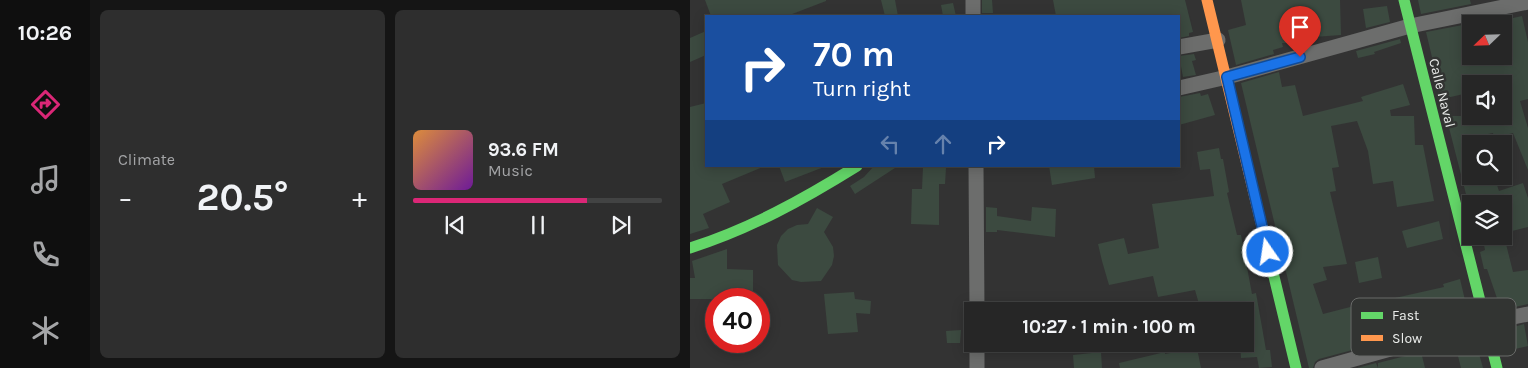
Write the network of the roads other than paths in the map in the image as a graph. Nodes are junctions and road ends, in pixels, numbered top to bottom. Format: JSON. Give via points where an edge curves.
{"nodes":[{"id":1,"x":973,"y":0,"type":"edge"},
{"id":2,"x":1207,"y":0,"type":"edge"},
{"id":3,"x":1404,"y":0,"type":"edge"},
{"id":4,"x":1528,"y":2,"type":"edge"},
{"id":5,"x":973,"y":15,"type":"edge"},
{"id":6,"x":1410,"y":26,"type":"junction"},
{"id":7,"x":1218,"y":40,"type":"junction"},
{"id":8,"x":1180,"y":47,"type":"edge"},
{"id":9,"x":1227,"y":77,"type":"junction"},
{"id":10,"x":1180,"y":88,"type":"edge"},
{"id":11,"x":855,"y":167,"type":"edge"},
{"id":12,"x":976,"y":167,"type":"edge"},
{"id":13,"x":690,"y":248,"type":"edge"},
{"id":14,"x":1478,"y":298,"type":"edge"},
{"id":15,"x":976,"y":302,"type":"edge"},
{"id":16,"x":977,"y":352,"type":"edge"},
{"id":17,"x":1365,"y":356,"type":"edge"},
{"id":18,"x":977,"y":368,"type":"edge"},
{"id":19,"x":1296,"y":368,"type":"edge"},
{"id":20,"x":1322,"y":368,"type":"edge"}],
"edges":[{"from":1,"to":5,"type":"street"},
{"from":2,"to":7,"type":"street"},
{"from":3,"to":6,"type":"street","name":"Calle Naval"},
{"from":4,"to":6,"type":"street"},
{"from":6,"to":9,"type":"street"},
{"from":6,"to":14,"type":"street","name":"Calle Naval"},
{"from":7,"to":8,"type":"street"},
{"from":7,"to":9,"type":"street"},
{"from":9,"to":10,"type":"street"},
{"from":9,"to":19,"type":"street"},
{"from":11,"to":13,"type":"street","via":[[748,227]]},
{"from":12,"to":15,"type":"street"},
{"from":16,"to":18,"type":"street"},
{"from":17,"to":20,"type":"street"}]}
